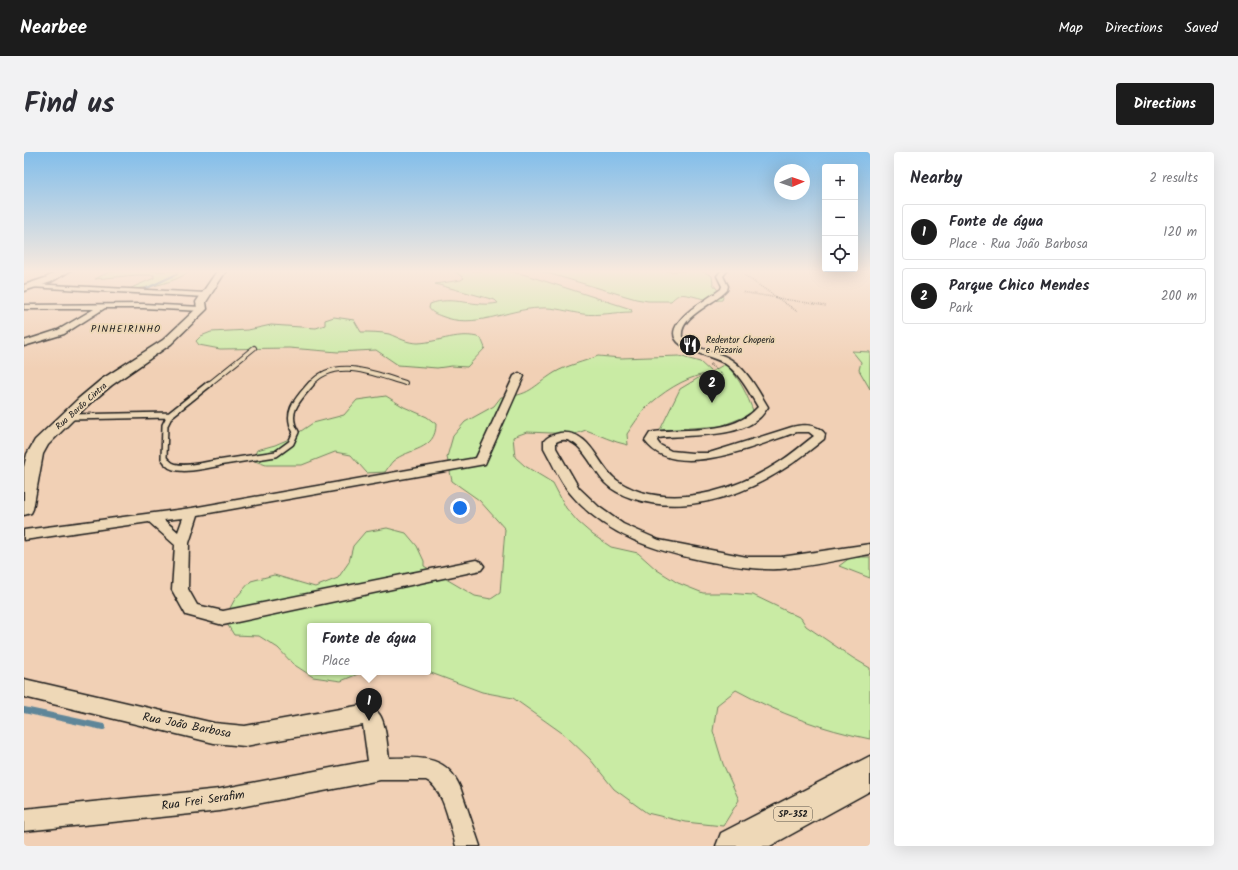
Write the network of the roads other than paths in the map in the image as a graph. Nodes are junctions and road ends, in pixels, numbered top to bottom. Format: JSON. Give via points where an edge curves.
{"nodes":[{"id":1,"x":82,"y":303,"type":"edge"},
{"id":2,"x":201,"y":303,"type":"edge"},
{"id":3,"x":706,"y":303,"type":"edge"},
{"id":4,"x":49,"y":306,"type":"junction"},
{"id":5,"x":76,"y":306,"type":"junction"},
{"id":6,"x":24,"y":307,"type":"edge"},
{"id":7,"x":102,"y":307,"type":"junction"},
{"id":8,"x":202,"y":309,"type":"junction"},
{"id":9,"x":24,"y":314,"type":"edge"},
{"id":10,"x":92,"y":318,"type":"dead end"},
{"id":11,"x":24,"y":344,"type":"edge"},
{"id":12,"x":254,"y":348,"type":"dead end"},
{"id":13,"x":24,"y":353,"type":"edge"},
{"id":14,"x":519,"y":376,"type":"dead end"},
{"id":15,"x":405,"y":383,"type":"dead end"},
{"id":16,"x":170,"y":415,"type":"junction"},
{"id":17,"x":67,"y":417,"type":"junction"},
{"id":18,"x":24,"y":509,"type":"edge"},
{"id":19,"x":192,"y":512,"type":"junction"},
{"id":20,"x":152,"y":518,"type":"junction"},
{"id":21,"x":24,"y":536,"type":"edge"},
{"id":22,"x":182,"y":543,"type":"junction"},
{"id":23,"x":870,"y":548,"type":"edge"},
{"id":24,"x":476,"y":566,"type":"dead end"},
{"id":25,"x":24,"y":688,"type":"edge"},
{"id":26,"x":380,"y":769,"type":"junction"},
{"id":27,"x":864,"y":781,"type":"edge"},
{"id":28,"x":24,"y":820,"type":"edge"},
{"id":29,"x":468,"y":846,"type":"edge"},
{"id":30,"x":734,"y":846,"type":"edge"}],
"edges":[{"from":1,"to":5,"type":"street"},
{"from":2,"to":8,"type":"street","name":"Rua Barão Cintra"},
{"from":3,"to":23,"type":"street","via":[[680,324],[679,339],[687,347],[720,357],[732,365],[763,407],[759,415],[728,428],[654,435],[651,441],[656,447],[668,454],[710,456],[796,429],[807,428],[816,431],[820,437],[778,468],[747,483],[711,496],[667,502],[641,497],[624,490],[609,480],[579,441],[570,437],[555,438],[550,441],[550,448],[574,490],[594,510],[618,527],[655,544],[702,555],[748,563],[781,563]]},
{"from":4,"to":5,"type":"street"},
{"from":4,"to":6,"type":"street"},
{"from":4,"to":9,"type":"street"},
{"from":5,"to":7,"type":"street"},
{"from":7,"to":8,"type":"street"},
{"from":7,"to":11,"type":"street","via":[[61,332]]},
{"from":8,"to":17,"type":"street","name":"Rua Barão Cintra","via":[[168,342],[106,382]]},
{"from":10,"to":13,"type":"street","via":[[52,342]]},
{"from":12,"to":16,"type":"lane"},
{"from":14,"to":19,"type":"street","via":[[481,461]]},
{"from":15,"to":16,"type":"lane","via":[[358,369],[331,370],[320,375],[294,404],[290,414],[291,424],[296,432],[295,440],[287,448],[276,454],[183,468],[170,465],[164,458],[165,425]]},
{"from":16,"to":17,"type":"lane"},
{"from":17,"to":18,"type":"street","name":"Rua Barão Cintra","via":[[41,442],[35,454]]},
{"from":19,"to":20,"type":"street"},
{"from":19,"to":22,"type":"street"},
{"from":20,"to":21,"type":"street"},
{"from":20,"to":22,"type":"street"},
{"from":22,"to":24,"type":"street","via":[[180,590],[192,610],[223,618]]},
{"from":25,"to":26,"type":"street","name":"Rua João Barbosa","via":[[214,733],[245,736],[368,716],[372,720]]},
{"from":26,"to":28,"type":"street","name":"Rua Frei Serafim","via":[[220,800]]},
{"from":26,"to":29,"type":"street","name":"Rua Frei Serafim","via":[[428,769],[440,775],[449,787]]},
{"from":27,"to":30,"type":"main road","number":"SP-352"}]}
